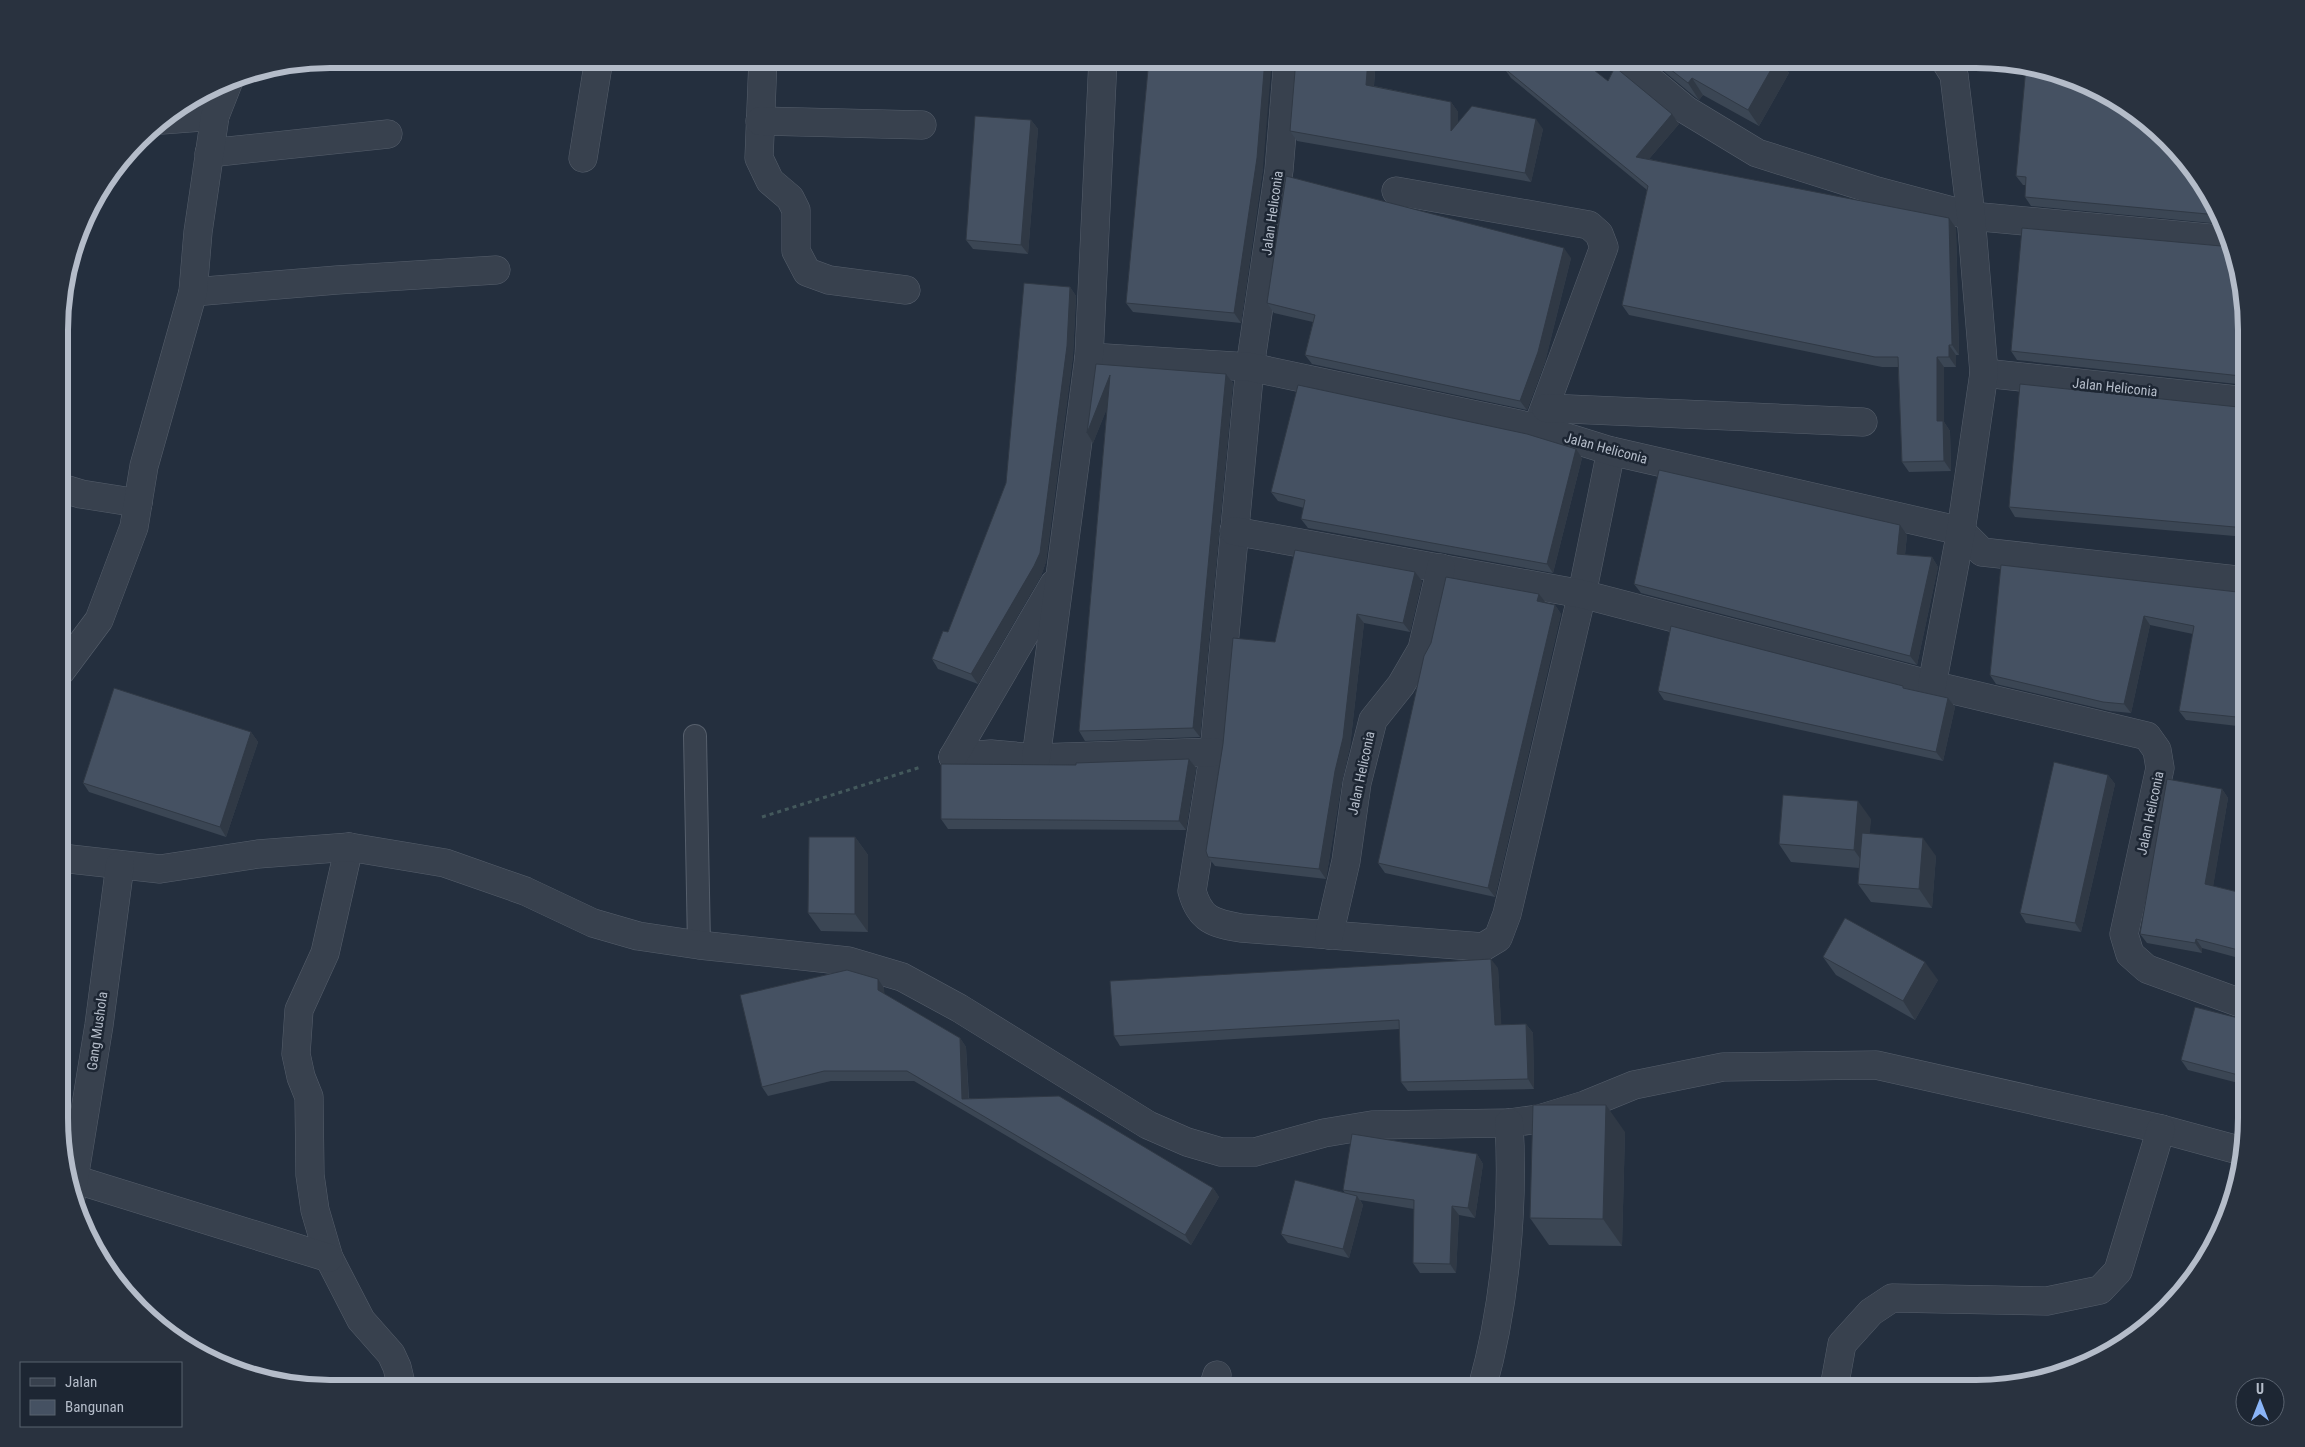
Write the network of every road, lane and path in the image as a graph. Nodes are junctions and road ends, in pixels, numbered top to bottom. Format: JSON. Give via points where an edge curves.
{"nodes":[{"id":1,"x":597,"y":67,"type":"edge"},
{"id":2,"x":763,"y":67,"type":"edge"},
{"id":3,"x":1102,"y":67,"type":"edge"},
{"id":4,"x":1287,"y":67,"type":"edge"},
{"id":5,"x":1634,"y":67,"type":"edge"},
{"id":6,"x":1949,"y":67,"type":"edge"},
{"id":7,"x":226,"y":89,"type":"edge"},
{"id":8,"x":215,"y":116,"type":"junction"},
{"id":9,"x":174,"y":119,"type":"edge"},
{"id":10,"x":760,"y":121,"type":"junction"},
{"id":11,"x":922,"y":125,"type":"dead end"},
{"id":12,"x":388,"y":134,"type":"dead end"},
{"id":13,"x":209,"y":153,"type":"junction"},
{"id":14,"x":583,"y":158,"type":"dead end"},
{"id":15,"x":1396,"y":190,"type":"dead end"},
{"id":16,"x":1971,"y":216,"type":"junction"},
{"id":17,"x":2222,"y":239,"type":"edge"},
{"id":18,"x":496,"y":270,"type":"dead end"},
{"id":19,"x":906,"y":290,"type":"dead end"},
{"id":20,"x":193,"y":292,"type":"junction"},
{"id":21,"x":1089,"y":357,"type":"junction"},
{"id":22,"x":1250,"y":367,"type":"junction"},
{"id":23,"x":1984,"y":373,"type":"junction"},
{"id":24,"x":2238,"y":400,"type":"edge"},
{"id":25,"x":1542,"y":418,"type":"junction"},
{"id":26,"x":1862,"y":422,"type":"dead end"},
{"id":27,"x":1611,"y":451,"type":"junction"},
{"id":28,"x":67,"y":490,"type":"edge"},
{"id":29,"x":138,"y":503,"type":"junction"},
{"id":30,"x":1234,"y":531,"type":"junction"},
{"id":31,"x":1961,"y":531,"type":"junction"},
{"id":32,"x":1441,"y":568,"type":"junction"},
{"id":33,"x":1060,"y":574,"type":"junction"},
{"id":34,"x":2238,"y":580,"type":"edge"},
{"id":35,"x":1582,"y":594,"type":"junction"},
{"id":36,"x":67,"y":663,"type":"edge"},
{"id":37,"x":1932,"y":685,"type":"junction"},
{"id":38,"x":695,"y":736,"type":"dead end"},
{"id":39,"x":1214,"y":752,"type":"junction"},
{"id":40,"x":952,"y":757,"type":"junction"},
{"id":41,"x":1036,"y":758,"type":"junction"},
{"id":42,"x":762,"y":817,"type":"dead end"},
{"id":43,"x":349,"y":847,"type":"junction"},
{"id":44,"x":67,"y":859,"type":"edge"},
{"id":45,"x":120,"y":865,"type":"junction"},
{"id":46,"x":1329,"y":934,"type":"junction"},
{"id":47,"x":698,"y":945,"type":"junction"},
{"id":48,"x":2238,"y":1002,"type":"edge"},
{"id":49,"x":1509,"y":1123,"type":"junction"},
{"id":50,"x":2161,"y":1129,"type":"junction"},
{"id":51,"x":2235,"y":1149,"type":"edge"},
{"id":52,"x":75,"y":1177,"type":"edge"},
{"id":53,"x":77,"y":1189,"type":"edge"},
{"id":54,"x":329,"y":1258,"type":"junction"},
{"id":55,"x":400,"y":1380,"type":"edge"},
{"id":56,"x":1484,"y":1380,"type":"edge"},
{"id":57,"x":1835,"y":1380,"type":"edge"}],
"edges":[{"from":1,"to":14,"type":"street"},
{"from":2,"to":10,"type":"street"},
{"from":3,"to":21,"type":"street"},
{"from":4,"to":22,"type":"street","name":"Jalan Heliconia","via":[[1279,170]]},
{"from":5,"to":16,"type":"street","via":[[1686,110],[1757,153]]},
{"from":6,"to":16,"type":"street","via":[[1954,75]]},
{"from":7,"to":8,"type":"street"},
{"from":8,"to":9,"type":"street"},
{"from":8,"to":13,"type":"street"},
{"from":10,"to":11,"type":"street"},
{"from":10,"to":19,"type":"street","via":[[759,158],[770,181],[790,198],[796,210],[796,251],[807,272],[829,280]]},
{"from":12,"to":13,"type":"street"},
{"from":13,"to":20,"type":"street"},
{"from":15,"to":25,"type":"street","via":[[1589,225],[1599,234],[1604,248]]},
{"from":16,"to":17,"type":"street"},
{"from":16,"to":23,"type":"street"},
{"from":18,"to":20,"type":"street"},
{"from":20,"to":29,"type":"street","via":[[144,466]]},
{"from":21,"to":22,"type":"street","name":"Jalan Heliconia"},
{"from":21,"to":33,"type":"street"},
{"from":22,"to":25,"type":"street","name":"Jalan Heliconia"},
{"from":22,"to":30,"type":"street","name":"Jalan Heliconia"},
{"from":23,"to":24,"type":"street","name":"Jalan Heliconia"},
{"from":23,"to":31,"type":"street"},
{"from":25,"to":26,"type":"street"},
{"from":25,"to":27,"type":"street","name":"Jalan Heliconia"},
{"from":27,"to":31,"type":"street","name":"Jalan Heliconia"},
{"from":27,"to":35,"type":"street"},
{"from":28,"to":29,"type":"street"},
{"from":29,"to":36,"type":"street","via":[[134,527],[99,620]]},
{"from":30,"to":32,"type":"street","name":"Jalan Heliconia"},
{"from":30,"to":39,"type":"street","name":"Jalan Heliconia"},
{"from":31,"to":34,"type":"street","via":[[1982,552]]},
{"from":31,"to":37,"type":"street"},
{"from":32,"to":35,"type":"street","name":"Jalan Heliconia"},
{"from":32,"to":46,"type":"street","name":"Jalan Heliconia","via":[[1422,649],[1402,685],[1373,720],[1357,782],[1346,861]]},
{"from":33,"to":40,"type":"street"},
{"from":33,"to":41,"type":"street"},
{"from":35,"to":37,"type":"street","name":"Jalan Heliconia"},
{"from":35,"to":46,"type":"street","name":"Jalan Heliconia","via":[[1507,914],[1498,938],[1483,947]]},
{"from":37,"to":48,"type":"street","name":"Jalan Heliconia","via":[[2147,736],[2157,750],[2160,768],[2124,934],[2130,954],[2147,969]]},
{"from":38,"to":47,"type":"lane"},
{"from":39,"to":41,"type":"street"},
{"from":39,"to":46,"type":"street","name":"Jalan Heliconia","via":[[1192,891],[1196,906],[1206,918],[1241,928]]},
{"from":40,"to":41,"type":"street","via":[[991,754]]},
{"from":40,"to":42,"type":"path"},
{"from":43,"to":45,"type":"street","via":[[258,854],[160,869]]},
{"from":43,"to":47,"type":"street","via":[[445,863],[525,891],[593,923],[638,936]]},
{"from":43,"to":54,"type":"street","via":[[325,953],[299,1010],[296,1045],[300,1076],[309,1097],[310,1175],[315,1210]]},
{"from":44,"to":45,"type":"street"},
{"from":45,"to":52,"type":"street","name":"Gang Mushola"},
{"from":47,"to":49,"type":"street","via":[[848,961],[902,977],[959,1008],[1148,1125],[1221,1152],[1255,1152],[1372,1125]]},
{"from":49,"to":50,"type":"street","via":[[1539,1119],[1634,1085],[1723,1067],[1876,1065]]},
{"from":49,"to":56,"type":"street","via":[[1511,1163],[1505,1257],[1496,1330]]},
{"from":50,"to":51,"type":"street"},
{"from":50,"to":57,"type":"street","via":[[2118,1271],[2100,1290],[2047,1301],[1892,1298],[1864,1318],[1842,1344]]},
{"from":53,"to":54,"type":"street"},
{"from":54,"to":55,"type":"street","via":[[361,1320],[391,1354]]}]}
